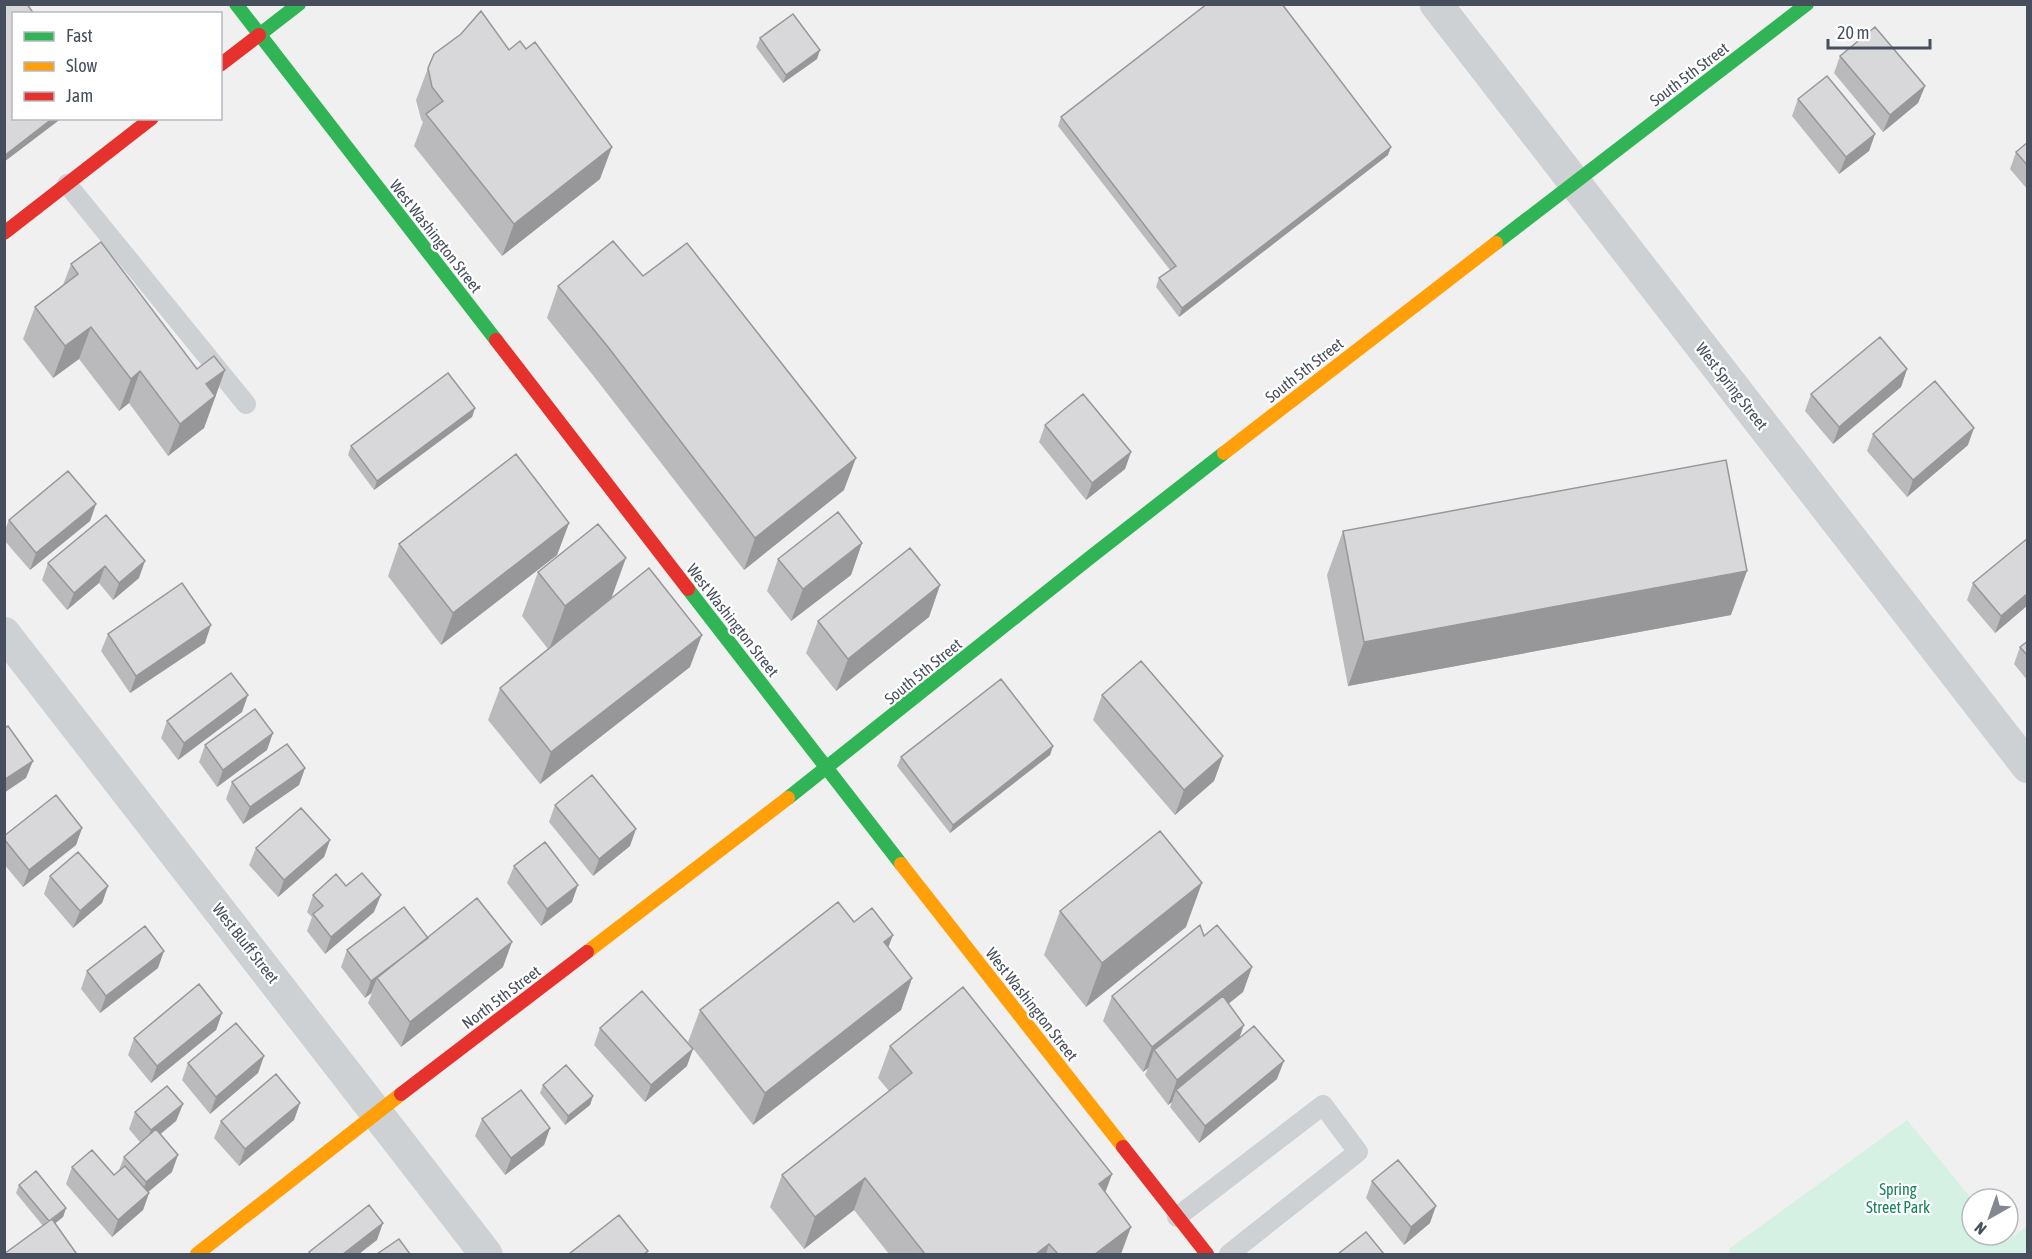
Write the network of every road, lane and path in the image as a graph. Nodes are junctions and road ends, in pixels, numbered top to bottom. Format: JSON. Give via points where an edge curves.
{"nodes":[{"id":1,"x":236,"y":4,"type":"edge"},
{"id":2,"x":299,"y":4,"type":"edge"},
{"id":3,"x":1436,"y":4,"type":"edge"},
{"id":4,"x":1807,"y":4,"type":"edge"},
{"id":5,"x":259,"y":35,"type":"junction"},
{"id":6,"x":222,"y":63,"type":"edge"},
{"id":7,"x":149,"y":120,"type":"edge"},
{"id":8,"x":1574,"y":183,"type":"junction"},
{"id":9,"x":67,"y":184,"type":"junction"},
{"id":10,"x":4,"y":233,"type":"edge"},
{"id":11,"x":246,"y":404,"type":"dead end"},
{"id":12,"x":4,"y":633,"type":"edge"},
{"id":13,"x":2028,"y":767,"type":"edge"},
{"id":14,"x":827,"y":769,"type":"junction"},
{"id":15,"x":376,"y":1112,"type":"junction"},
{"id":16,"x":1177,"y":1217,"type":"junction"},
{"id":17,"x":197,"y":1254,"type":"edge"},
{"id":18,"x":486,"y":1254,"type":"edge"},
{"id":19,"x":1207,"y":1254,"type":"edge"},
{"id":20,"x":1229,"y":1254,"type":"edge"}],
"edges":[{"from":1,"to":5,"type":"street","name":"West Washington Street"},
{"from":2,"to":5,"type":"street"},
{"from":3,"to":8,"type":"street","name":"West Spring Street"},
{"from":4,"to":8,"type":"street","name":"South 5th Street"},
{"from":5,"to":6,"type":"street"},
{"from":5,"to":14,"type":"street","name":"West Washington Street"},
{"from":7,"to":9,"type":"street"},
{"from":8,"to":13,"type":"street","name":"West Spring Street"},
{"from":8,"to":14,"type":"street","name":"South 5th Street","via":[[1092,556]]},
{"from":9,"to":10,"type":"street"},
{"from":9,"to":11,"type":"lane"},
{"from":12,"to":15,"type":"street","name":"West Bluff Street"},
{"from":14,"to":15,"type":"street","name":"North 5th Street"},
{"from":14,"to":16,"type":"street","name":"West Washington Street"},
{"from":15,"to":17,"type":"street","name":"North 5th Street"},
{"from":15,"to":18,"type":"street","name":"West Bluff Street"},
{"from":16,"to":19,"type":"street","name":"West Washington Street"},
{"from":16,"to":20,"type":"lane","via":[[1323,1105],[1358,1152]]}]}
